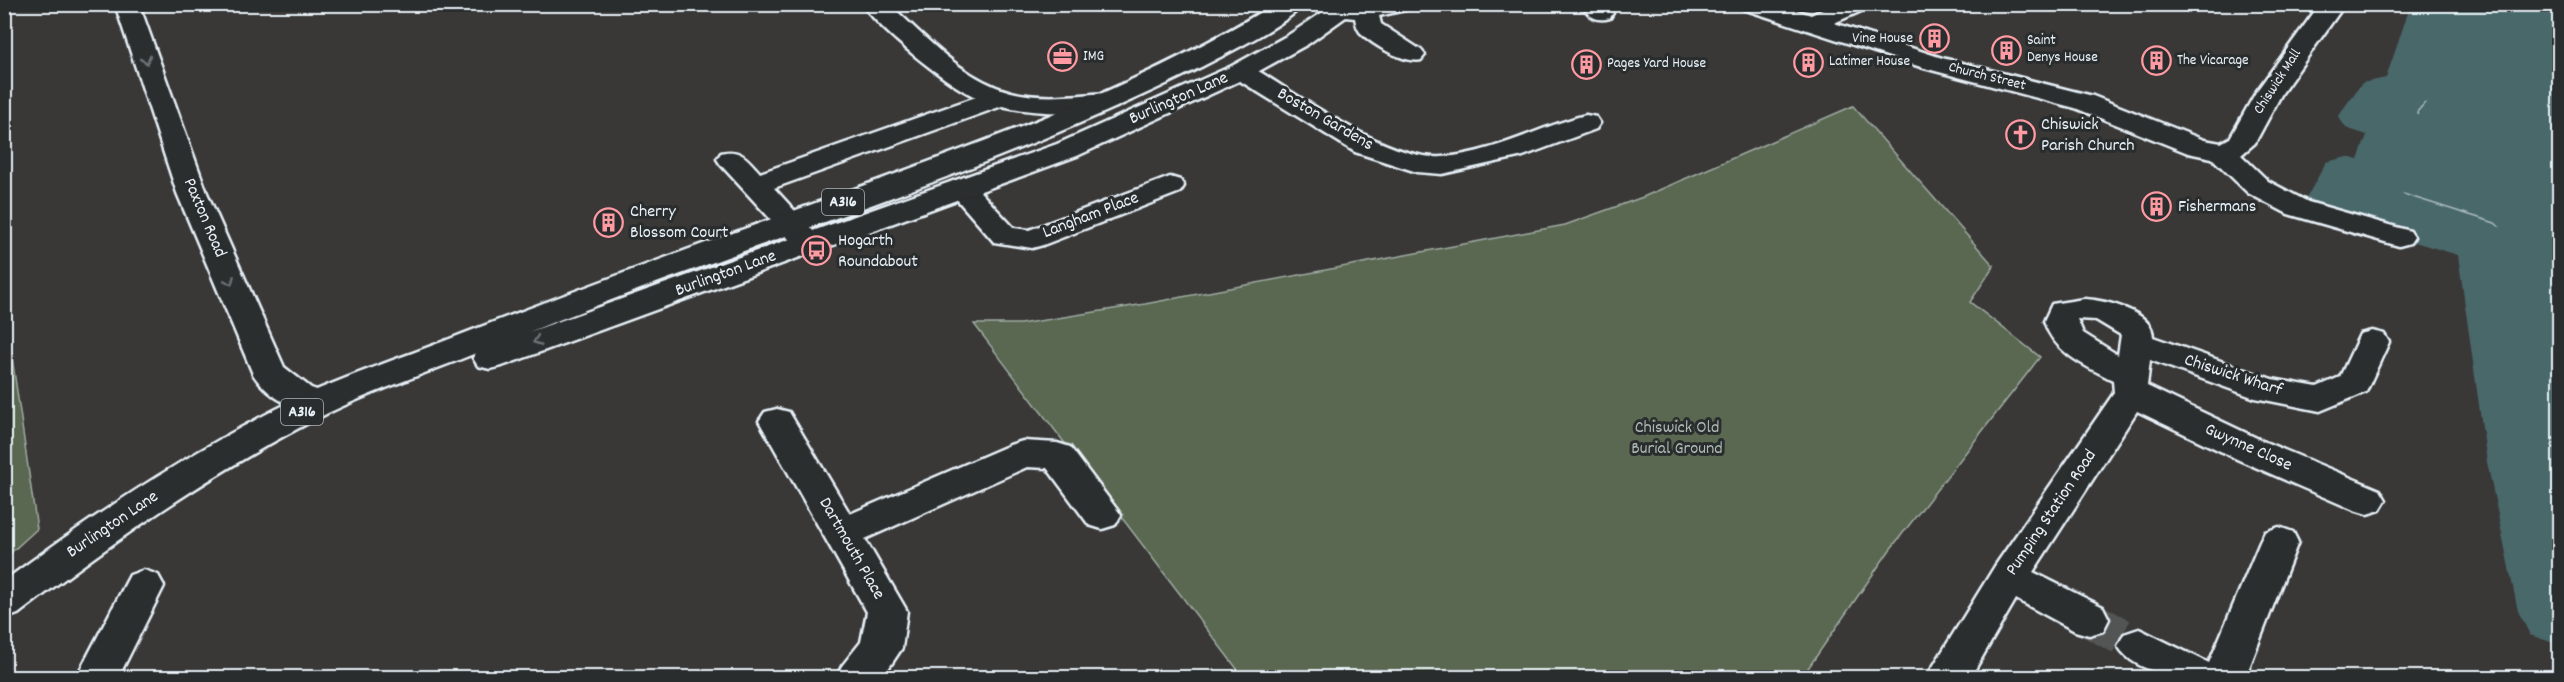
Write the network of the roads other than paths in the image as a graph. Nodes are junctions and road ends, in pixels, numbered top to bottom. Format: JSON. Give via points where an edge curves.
{"nodes":[{"id":1,"x":127,"y":4,"type":"edge"},
{"id":2,"x":874,"y":4,"type":"edge"},
{"id":3,"x":1291,"y":4,"type":"edge"},
{"id":4,"x":1317,"y":4,"type":"edge"},
{"id":5,"x":1401,"y":4,"type":"edge"},
{"id":6,"x":1751,"y":4,"type":"edge"},
{"id":7,"x":1858,"y":4,"type":"edge"},
{"id":8,"x":2333,"y":4,"type":"edge"},
{"id":9,"x":1354,"y":9,"type":"edge"},
{"id":10,"x":1811,"y":24,"type":"junction"},
{"id":11,"x":1412,"y":55,"type":"dead end"},
{"id":12,"x":1241,"y":71,"type":"junction"},
{"id":13,"x":1001,"y":98,"type":"junction"},
{"id":14,"x":1102,"y":111,"type":"junction"},
{"id":15,"x":1586,"y":123,"type":"dead end"},
{"id":16,"x":2221,"y":152,"type":"junction"},
{"id":17,"x":731,"y":159,"type":"dead end"},
{"id":18,"x":755,"y":185,"type":"junction"},
{"id":19,"x":1170,"y":186,"type":"dead end"},
{"id":20,"x":961,"y":188,"type":"junction"},
{"id":21,"x":799,"y":234,"type":"junction"},
{"id":22,"x":2399,"y":237,"type":"dead end"},
{"id":23,"x":2372,"y":342,"type":"dead end"},
{"id":24,"x":2133,"y":371,"type":"junction"},
{"id":25,"x":319,"y":403,"type":"junction"},
{"id":26,"x":777,"y":421,"type":"dead end"},
{"id":27,"x":226,"y":454,"type":"junction"},
{"id":28,"x":2367,"y":500,"type":"dead end"},
{"id":29,"x":1102,"y":515,"type":"dead end"},
{"id":30,"x":842,"y":533,"type":"junction"},
{"id":31,"x":2279,"y":542,"type":"dead end"},
{"id":32,"x":2009,"y":576,"type":"junction"},
{"id":33,"x":144,"y":586,"type":"dead end"},
{"id":34,"x":4,"y":603,"type":"edge"},
{"id":35,"x":2088,"y":619,"type":"tunnel mouth"},
{"id":36,"x":2139,"y":646,"type":"tunnel mouth"},
{"id":37,"x":97,"y":678,"type":"edge"},
{"id":38,"x":857,"y":678,"type":"edge"},
{"id":39,"x":1947,"y":678,"type":"edge"},
{"id":40,"x":2200,"y":678,"type":"edge"},
{"id":41,"x":2224,"y":678,"type":"edge"}],
"edges":[{"from":1,"to":25,"type":"main road","name":"Paxton Road","one_way":true,"via":[[192,193],[270,374],[299,396]]},
{"from":2,"to":13,"type":"main road","via":[[964,81]]},
{"from":3,"to":14,"type":"main road","name":"Burlington Lane","number":"A316","via":[[1229,43]]},
{"from":4,"to":14,"type":"main road","number":"A316","via":[[1252,49]]},
{"from":5,"to":9,"type":"main road","name":"Burlington Lane"},
{"from":6,"to":10,"type":"main road","name":"Church Street"},
{"from":7,"to":10,"type":"main road"},
{"from":8,"to":16,"type":"main road","name":"Chiswick Mall","via":[[2269,92],[2241,143]]},
{"from":9,"to":11,"type":"main road","via":[[1370,28]]},
{"from":9,"to":12,"type":"main road","name":"Burlington Lane","number":"A316"},
{"from":10,"to":16,"type":"main road","name":"Church Street","via":[[1933,63],[2084,102],[2198,147]]},
{"from":12,"to":15,"type":"main road","name":"Boston Gardens","via":[[1365,146],[1417,164],[1442,166],[1523,148]]},
{"from":12,"to":20,"type":"main road","name":"Burlington Lane","number":"A316","via":[[1067,150]]},
{"from":13,"to":14,"type":"main road"},
{"from":13,"to":18,"type":"main road"},
{"from":14,"to":21,"type":"main road","number":"A316"},
{"from":16,"to":22,"type":"main road","via":[[2258,187],[2298,208]]},
{"from":17,"to":18,"type":"main road"},
{"from":18,"to":21,"type":"main road"},
{"from":19,"to":20,"type":"main road","name":"Langham Place","via":[[1032,238],[1005,236]]},
{"from":20,"to":21,"type":"main road","name":"Burlington Lane","number":"A316"},
{"from":21,"to":25,"type":"main road","name":"Burlington Lane","number":"A316","via":[[618,297],[526,321]]},
{"from":21,"to":27,"type":"main road","name":"Burlington Lane","number":"A316","one_way":true},
{"from":23,"to":24,"type":"main road","name":"Chiswick Wharf","via":[[2354,384],[2320,399]]},
{"from":24,"to":28,"type":"main road","name":"Gwynne Close","via":[[2252,451]]},
{"from":24,"to":32,"type":"main road","name":"Pumping Station Road"},
{"from":25,"to":27,"type":"main road","name":"Burlington Lane","number":"A316"},
{"from":26,"to":30,"type":"main road","name":"Dartmouth Place"},
{"from":27,"to":34,"type":"main road","name":"Burlington Lane","number":"A316","via":[[113,523]]},
{"from":29,"to":30,"type":"main road","via":[[1057,456],[1023,454]]},
{"from":30,"to":38,"type":"main road","name":"Dartmouth Place","via":[[886,611],[881,648]]},
{"from":31,"to":41,"type":"main road"},
{"from":32,"to":35,"type":"main road"},
{"from":32,"to":39,"type":"main road","name":"Pumping Station Road"},
{"from":33,"to":37,"type":"main road"},
{"from":36,"to":40,"type":"main road"}]}
